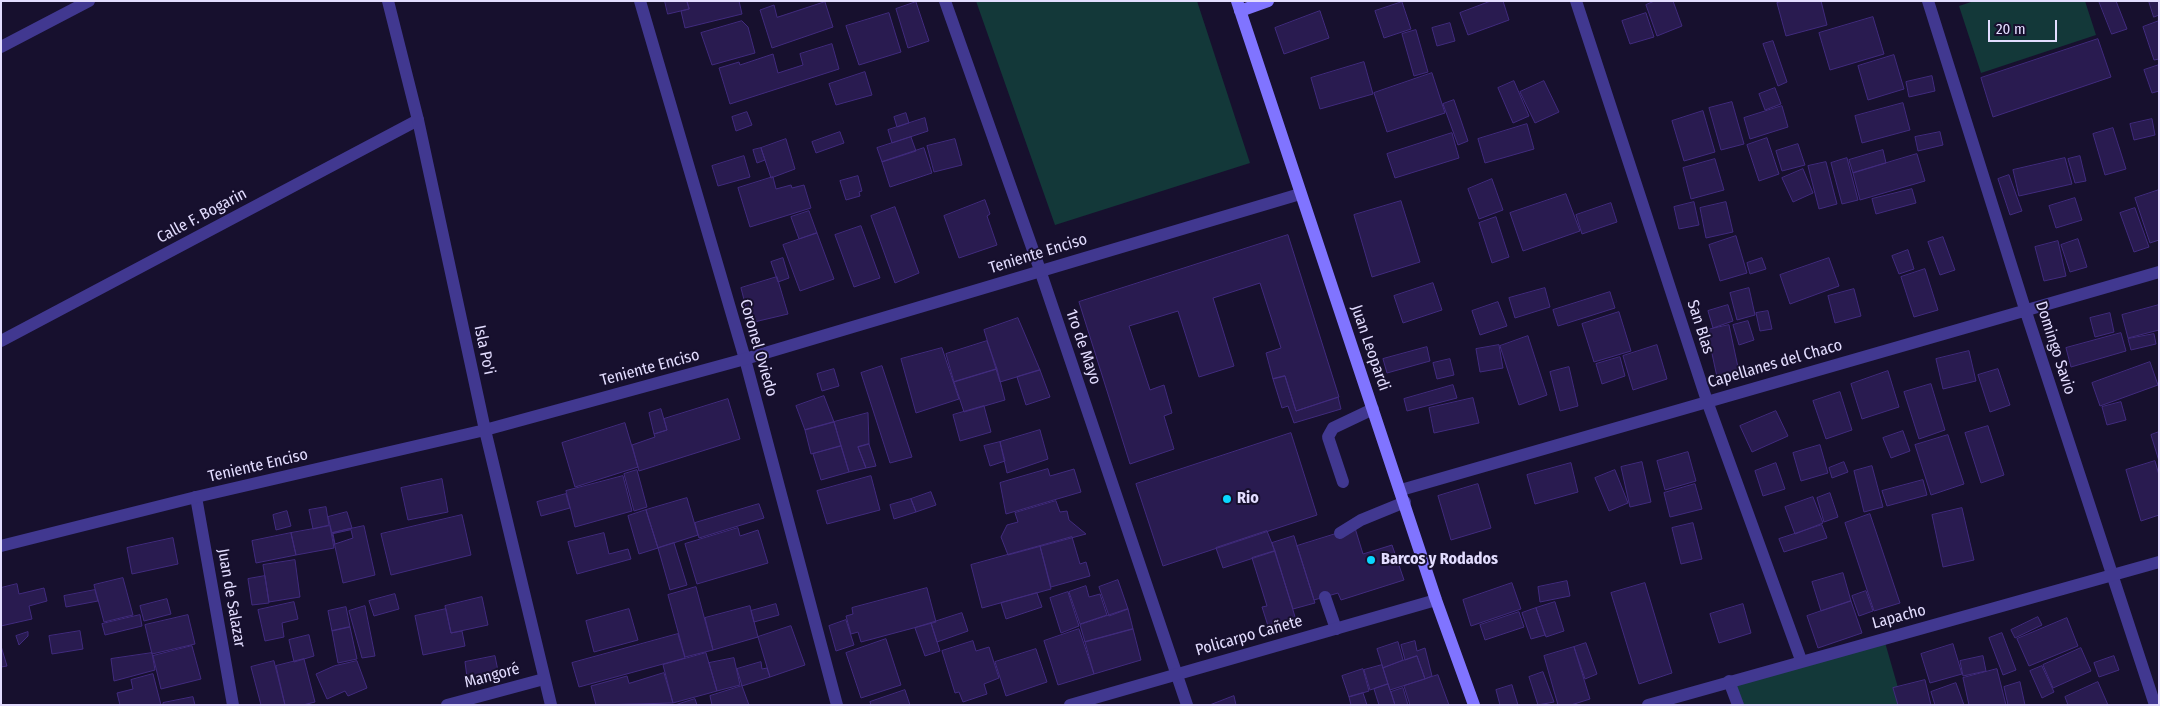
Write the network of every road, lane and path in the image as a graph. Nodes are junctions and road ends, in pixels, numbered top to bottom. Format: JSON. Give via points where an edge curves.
{"nodes":[{"id":1,"x":89,"y":1,"type":"edge"},
{"id":2,"x":388,"y":1,"type":"edge"},
{"id":3,"x":640,"y":1,"type":"edge"},
{"id":4,"x":945,"y":1,"type":"edge"},
{"id":5,"x":1268,"y":1,"type":"edge"},
{"id":6,"x":1576,"y":1,"type":"edge"},
{"id":7,"x":1928,"y":1,"type":"edge"},
{"id":8,"x":1239,"y":6,"type":"edge"},
{"id":9,"x":1,"y":47,"type":"edge"},
{"id":10,"x":418,"y":120,"type":"junction"},
{"id":11,"x":1300,"y":194,"type":"junction"},
{"id":12,"x":1040,"y":270,"type":"junction"},
{"id":13,"x":2159,"y":272,"type":"edge"},
{"id":14,"x":2026,"y":309,"type":"junction"},
{"id":15,"x":1,"y":341,"type":"edge"},
{"id":16,"x":745,"y":359,"type":"junction"},
{"id":17,"x":1707,"y":401,"type":"junction"},
{"id":18,"x":1373,"y":409,"type":"junction"},
{"id":19,"x":485,"y":430,"type":"junction"},
{"id":20,"x":1343,"y":482,"type":"dead end"},
{"id":21,"x":1403,"y":496,"type":"junction"},
{"id":22,"x":196,"y":497,"type":"junction"},
{"id":23,"x":1340,"y":533,"type":"dead end"},
{"id":24,"x":1,"y":546,"type":"edge"},
{"id":25,"x":2159,"y":562,"type":"edge"},
{"id":26,"x":2113,"y":575,"type":"junction"},
{"id":27,"x":1325,"y":597,"type":"dead end"},
{"id":28,"x":1436,"y":600,"type":"junction"},
{"id":29,"x":1336,"y":629,"type":"junction"},
{"id":30,"x":1801,"y":660,"type":"junction"},
{"id":31,"x":1177,"y":673,"type":"junction"},
{"id":32,"x":544,"y":679,"type":"junction"},
{"id":33,"x":1729,"y":681,"type":"junction"},
{"id":34,"x":233,"y":705,"type":"edge"},
{"id":35,"x":448,"y":705,"type":"edge"},
{"id":36,"x":551,"y":705,"type":"edge"},
{"id":37,"x":837,"y":705,"type":"edge"},
{"id":38,"x":1070,"y":705,"type":"edge"},
{"id":39,"x":1187,"y":705,"type":"edge"},
{"id":40,"x":1474,"y":705,"type":"edge"},
{"id":41,"x":1648,"y":705,"type":"edge"},
{"id":42,"x":1738,"y":705,"type":"edge"},
{"id":43,"x":2155,"y":705,"type":"edge"}],
"edges":[{"from":1,"to":9,"type":"street"},
{"from":2,"to":10,"type":"street","name":"Isla Po'i"},
{"from":3,"to":16,"type":"street","name":"Coronel Oviedo"},
{"from":4,"to":12,"type":"street","name":"1ro de Mayo"},
{"from":5,"to":8,"type":"main road"},
{"from":6,"to":17,"type":"street","name":"San Blas"},
{"from":7,"to":14,"type":"street","name":"Domingo Savio"},
{"from":8,"to":11,"type":"main road","name":"Juan Leopardi"},
{"from":10,"to":15,"type":"street","name":"Calle F. Bogarin"},
{"from":10,"to":19,"type":"street","name":"Isla Po'i"},
{"from":11,"to":12,"type":"street","name":"Teniente Enciso"},
{"from":11,"to":18,"type":"main road","name":"Juan Leopardi"},
{"from":12,"to":16,"type":"street","name":"Teniente Enciso"},
{"from":12,"to":31,"type":"street","name":"1ro de Mayo"},
{"from":13,"to":14,"type":"street","name":"Capellanes del Chaco"},
{"from":14,"to":17,"type":"street","name":"Capellanes del Chaco"},
{"from":14,"to":26,"type":"street","name":"Domingo Savio"},
{"from":16,"to":19,"type":"street","name":"Teniente Enciso"},
{"from":16,"to":37,"type":"street","name":"Coronel Oviedo"},
{"from":17,"to":21,"type":"street","name":"Capellanes del Chaco"},
{"from":17,"to":30,"type":"street","name":"San Blas"},
{"from":18,"to":20,"type":"street","via":[[1329,432]]},
{"from":18,"to":21,"type":"main road","name":"Juan Leopardi"},
{"from":19,"to":22,"type":"street","name":"Teniente Enciso"},
{"from":19,"to":32,"type":"street","name":"Isla Po'i"},
{"from":21,"to":23,"type":"street","name":"Capellanes del Chaco"},
{"from":21,"to":28,"type":"main road","name":"Juan Leopardi"},
{"from":22,"to":24,"type":"street","name":"Teniente Enciso"},
{"from":22,"to":34,"type":"street","name":"Juan de Salazar"},
{"from":25,"to":26,"type":"street","name":"Lapacho"},
{"from":26,"to":30,"type":"street","name":"Lapacho"},
{"from":26,"to":43,"type":"street","name":"Domingo Savio"},
{"from":27,"to":29,"type":"street"},
{"from":28,"to":29,"type":"street","name":"Policarpo Cañete"},
{"from":28,"to":40,"type":"main road","name":"Juan Leopardi"},
{"from":29,"to":31,"type":"street","name":"Policarpo Cañete"},
{"from":30,"to":33,"type":"street","name":"Lapacho"},
{"from":31,"to":38,"type":"street","name":"Policarpo Cañete"},
{"from":31,"to":39,"type":"street","name":"1ro de Mayo"},
{"from":32,"to":35,"type":"street","name":"Mangoré"},
{"from":32,"to":36,"type":"street","name":"Isla Po'i"},
{"from":33,"to":41,"type":"street","name":"Lapacho"},
{"from":33,"to":42,"type":"street"}]}
